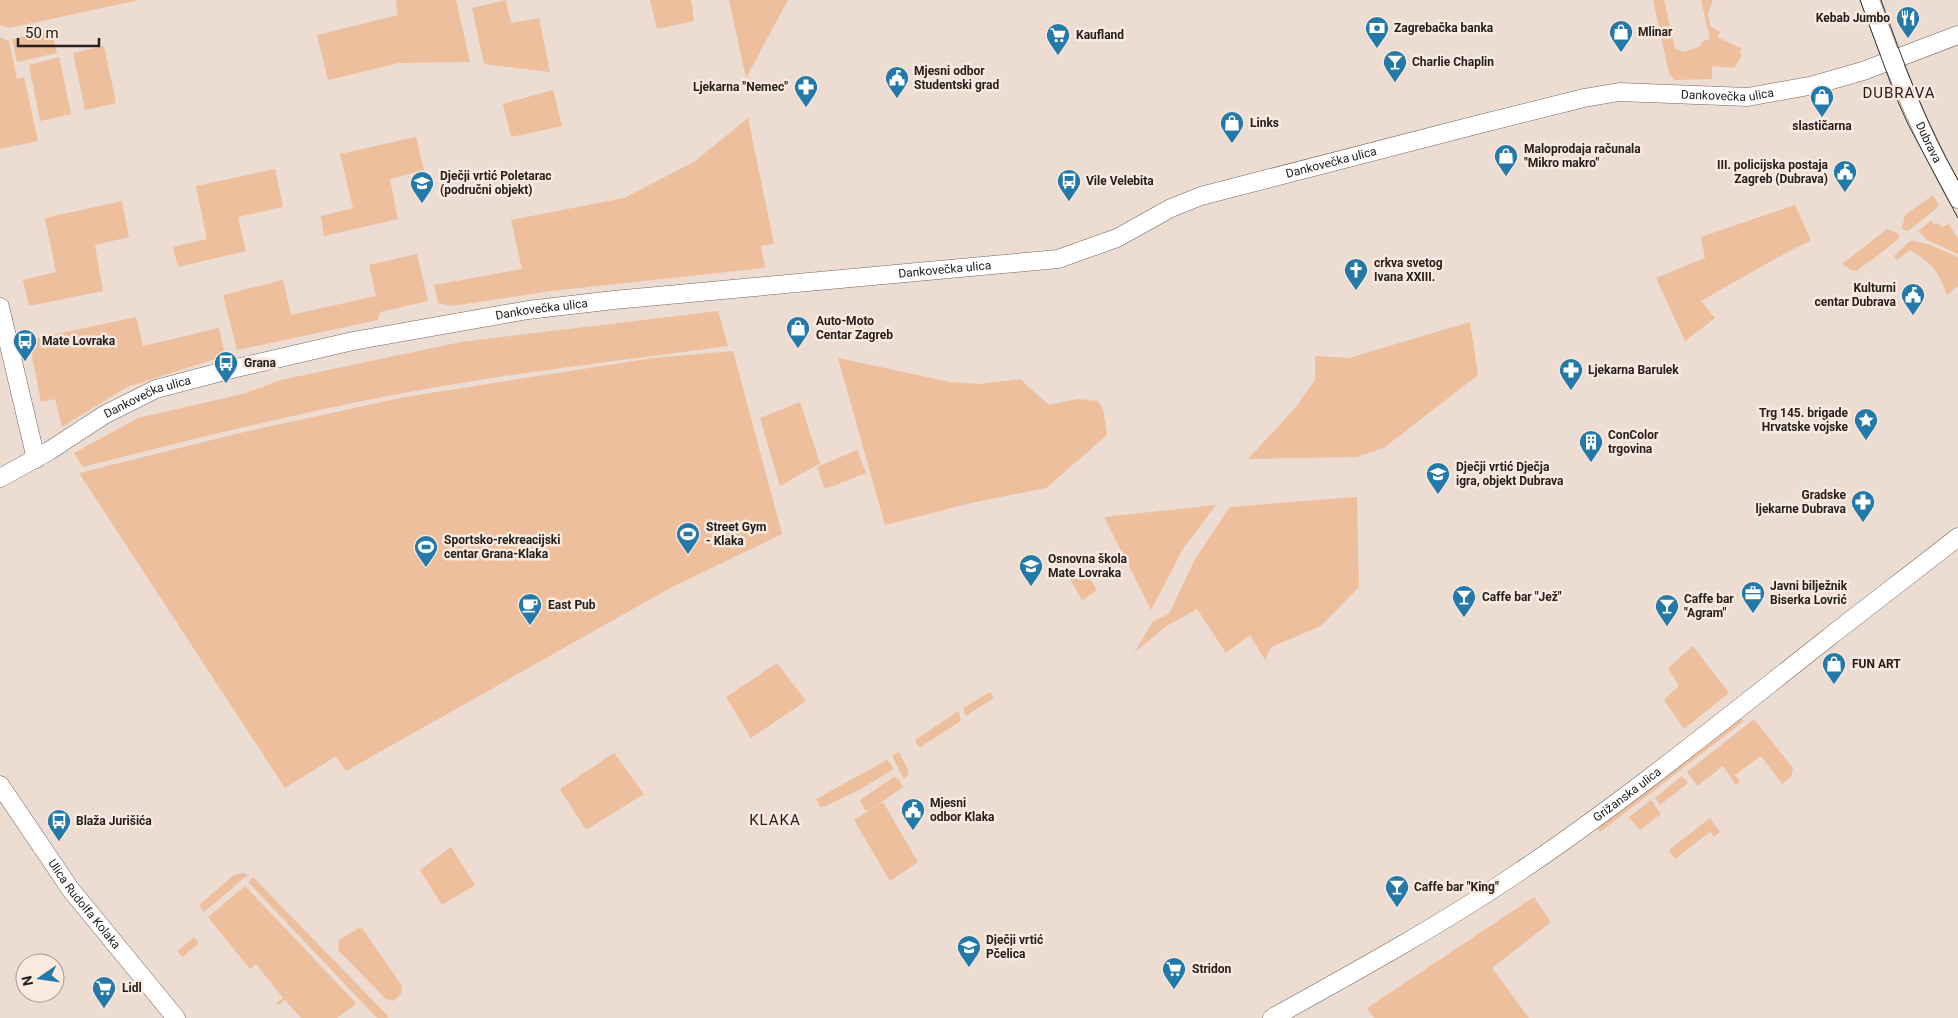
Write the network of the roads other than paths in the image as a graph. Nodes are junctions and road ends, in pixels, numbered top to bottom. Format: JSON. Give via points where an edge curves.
{"nodes":[{"id":1,"x":1870,"y":0,"type":"edge"},
{"id":2,"x":1958,"y":36,"type":"edge"},
{"id":3,"x":1892,"y":60,"type":"junction"},
{"id":4,"x":1958,"y":199,"type":"edge"},
{"id":5,"x":0,"y":307,"type":"edge"},
{"id":6,"x":36,"y":459,"type":"junction"},
{"id":7,"x":0,"y":478,"type":"edge"},
{"id":8,"x":1958,"y":537,"type":"edge"},
{"id":9,"x":0,"y":785,"type":"edge"},
{"id":10,"x":176,"y":1018,"type":"edge"},
{"id":11,"x":1272,"y":1018,"type":"edge"}],
"edges":[{"from":1,"to":3,"type":"main road","name":"Dubrava"},
{"from":2,"to":3,"type":"main road","name":"Dankovečka ulica"},
{"from":3,"to":4,"type":"main road","name":"Dubrava","via":[[1919,124]]},
{"from":3,"to":6,"type":"main road","name":"Dankovečka ulica","via":[[1839,78],[1763,95],[1738,97],[1619,92],[1584,98],[1201,196],[1171,208],[1117,238],[1058,259],[528,310],[353,341],[156,389],[104,415]]},
{"from":5,"to":6,"type":"main road"},
{"from":6,"to":7,"type":"main road","name":"Dankovečka ulica"},
{"from":8,"to":11,"type":"main road","name":"Grižanska ulica","via":[[1675,760],[1517,874],[1379,960]]},
{"from":9,"to":10,"type":"main road","name":"Ulica Rudolfa Kolaka","via":[[71,890]]}]}
